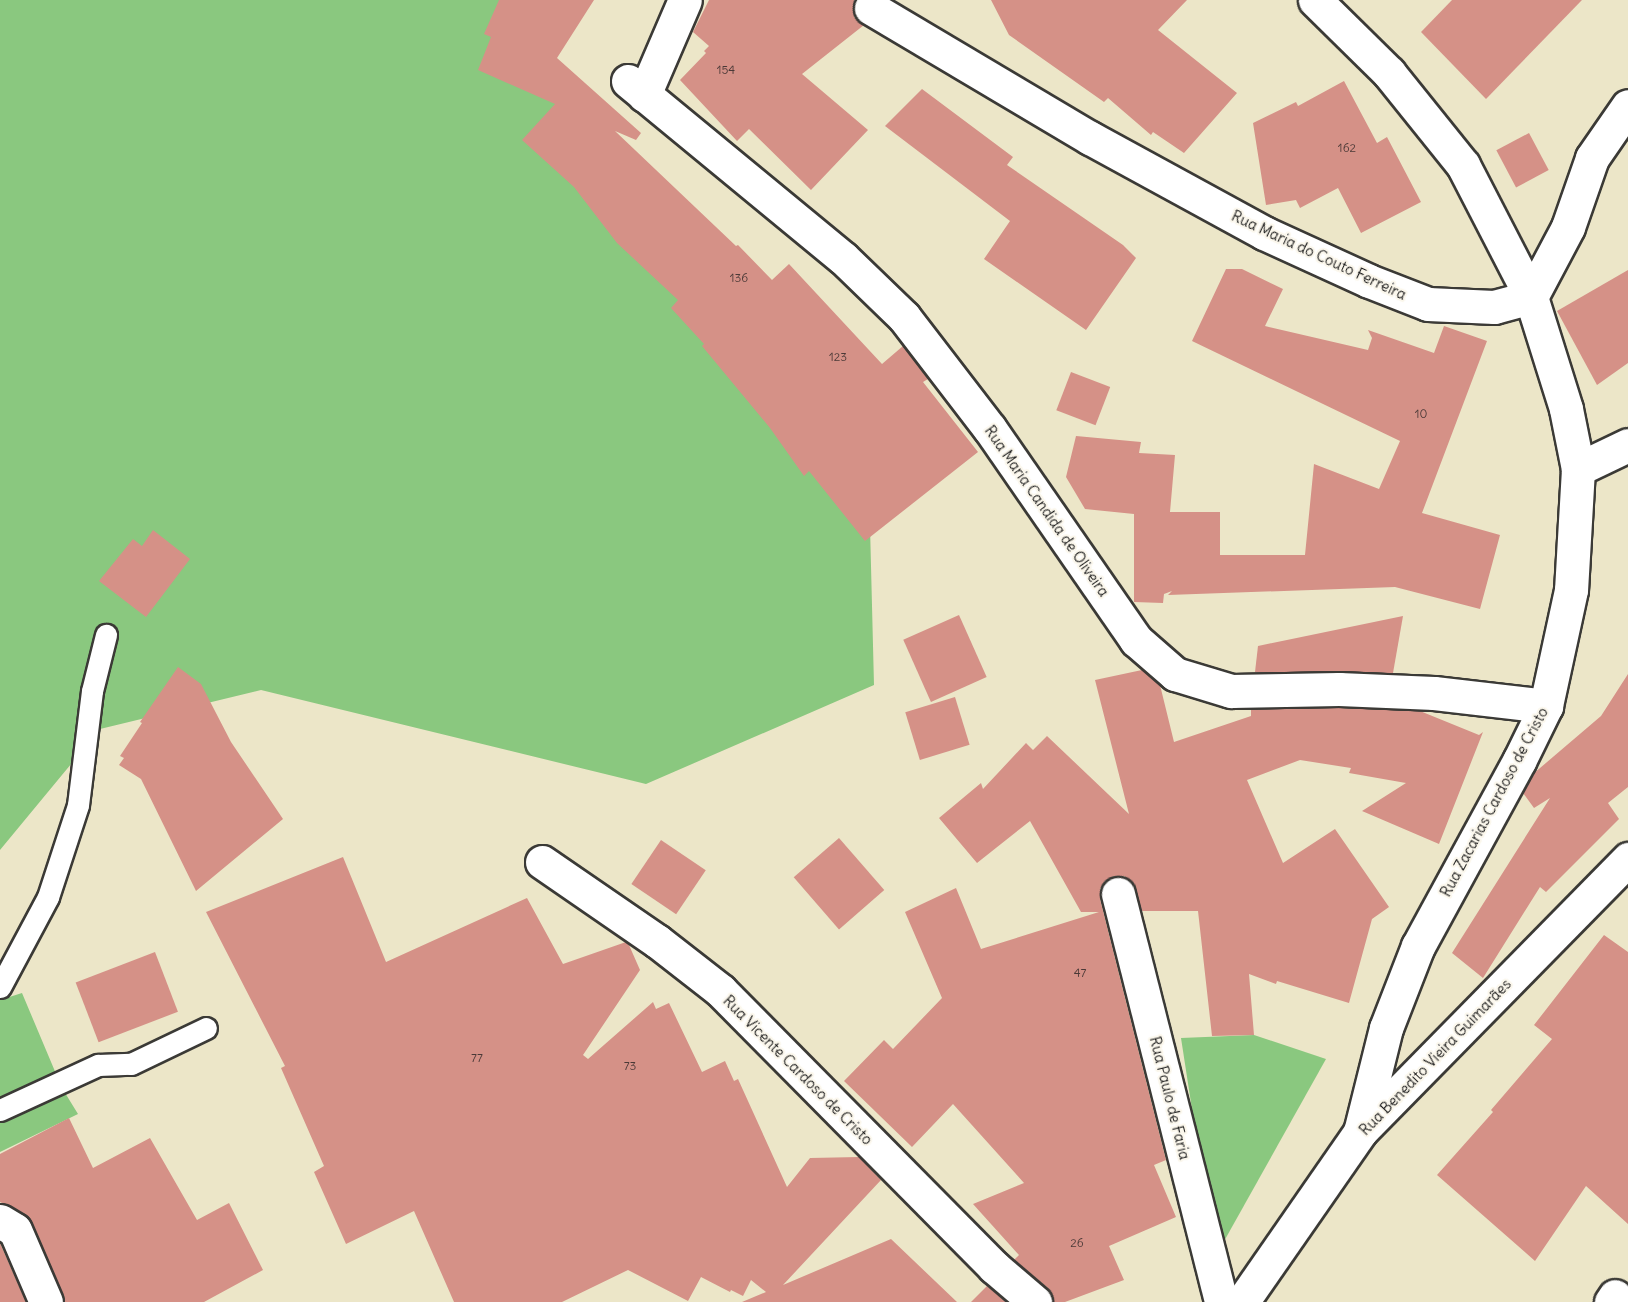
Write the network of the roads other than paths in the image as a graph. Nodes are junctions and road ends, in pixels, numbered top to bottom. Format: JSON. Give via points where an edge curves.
{"nodes":[{"id":1,"x":685,"y":0,"type":"edge"},
{"id":2,"x":1315,"y":0,"type":"edge"},
{"id":3,"x":871,"y":8,"type":"dead end"},
{"id":4,"x":1628,"y":106,"type":"edge"},
{"id":5,"x":1532,"y":297,"type":"junction"},
{"id":6,"x":1628,"y":445,"type":"edge"},
{"id":7,"x":1578,"y":468,"type":"junction"},
{"id":8,"x":106,"y":635,"type":"dead end"},
{"id":9,"x":1546,"y":706,"type":"junction"},
{"id":10,"x":1628,"y":858,"type":"edge"},
{"id":11,"x":542,"y":862,"type":"dead end"},
{"id":12,"x":1118,"y":894,"type":"dead end"},
{"id":13,"x":0,"y":987,"type":"edge"},
{"id":14,"x":206,"y":1028,"type":"dead end"},
{"id":15,"x":0,"y":1110,"type":"edge"},
{"id":16,"x":1360,"y":1132,"type":"junction"},
{"id":17,"x":0,"y":1221,"type":"edge"},
{"id":18,"x":46,"y":1302,"type":"edge"},
{"id":19,"x":1035,"y":1302,"type":"edge"},
{"id":20,"x":1221,"y":1302,"type":"edge"},
{"id":21,"x":1242,"y":1302,"type":"edge"}],
"edges":[{"from":1,"to":9,"type":"street","name":"Rua Maria Candida de Oliveira","via":[[636,88],[843,258],[904,316],[990,429],[1136,640],[1175,674],[1232,691],[1422,692]]},
{"from":2,"to":5,"type":"street","name":"Rua Zacarias Cardoso de Cristo","via":[[1389,73],[1463,165]]},
{"from":3,"to":5,"type":"street","name":"Rua Maria do Couto Ferreira","via":[[1090,138],[1264,233],[1369,281],[1428,304],[1494,308]]},
{"from":4,"to":5,"type":"street","via":[[1592,158],[1568,227]]},
{"from":5,"to":7,"type":"street","name":"Rua Zacarias Cardoso de Cristo","via":[[1566,409]]},
{"from":6,"to":7,"type":"street"},
{"from":7,"to":9,"type":"street","name":"Rua Zacarias Cardoso de Cristo","via":[[1571,590]]},
{"from":8,"to":13,"type":"lane","via":[[92,691],[78,805],[48,897]]},
{"from":9,"to":16,"type":"street","name":"Rua Zacarias Cardoso de Cristo","via":[[1418,946],[1386,1028]]},
{"from":10,"to":16,"type":"street","name":"Rua Benedito Vieira Guimarães"},
{"from":11,"to":19,"type":"street","name":"Rua Vicente Cardoso de Cristo","via":[[657,941],[721,991],[994,1267]]},
{"from":12,"to":20,"type":"street","name":"Rua Paulo de Faria"},
{"from":14,"to":15,"type":"lane","via":[[131,1064],[98,1065]]},
{"from":16,"to":21,"type":"street","name":"Rua Benedito Vieira Guimarães"},
{"from":17,"to":18,"type":"street","via":[[15,1230]]}]}
